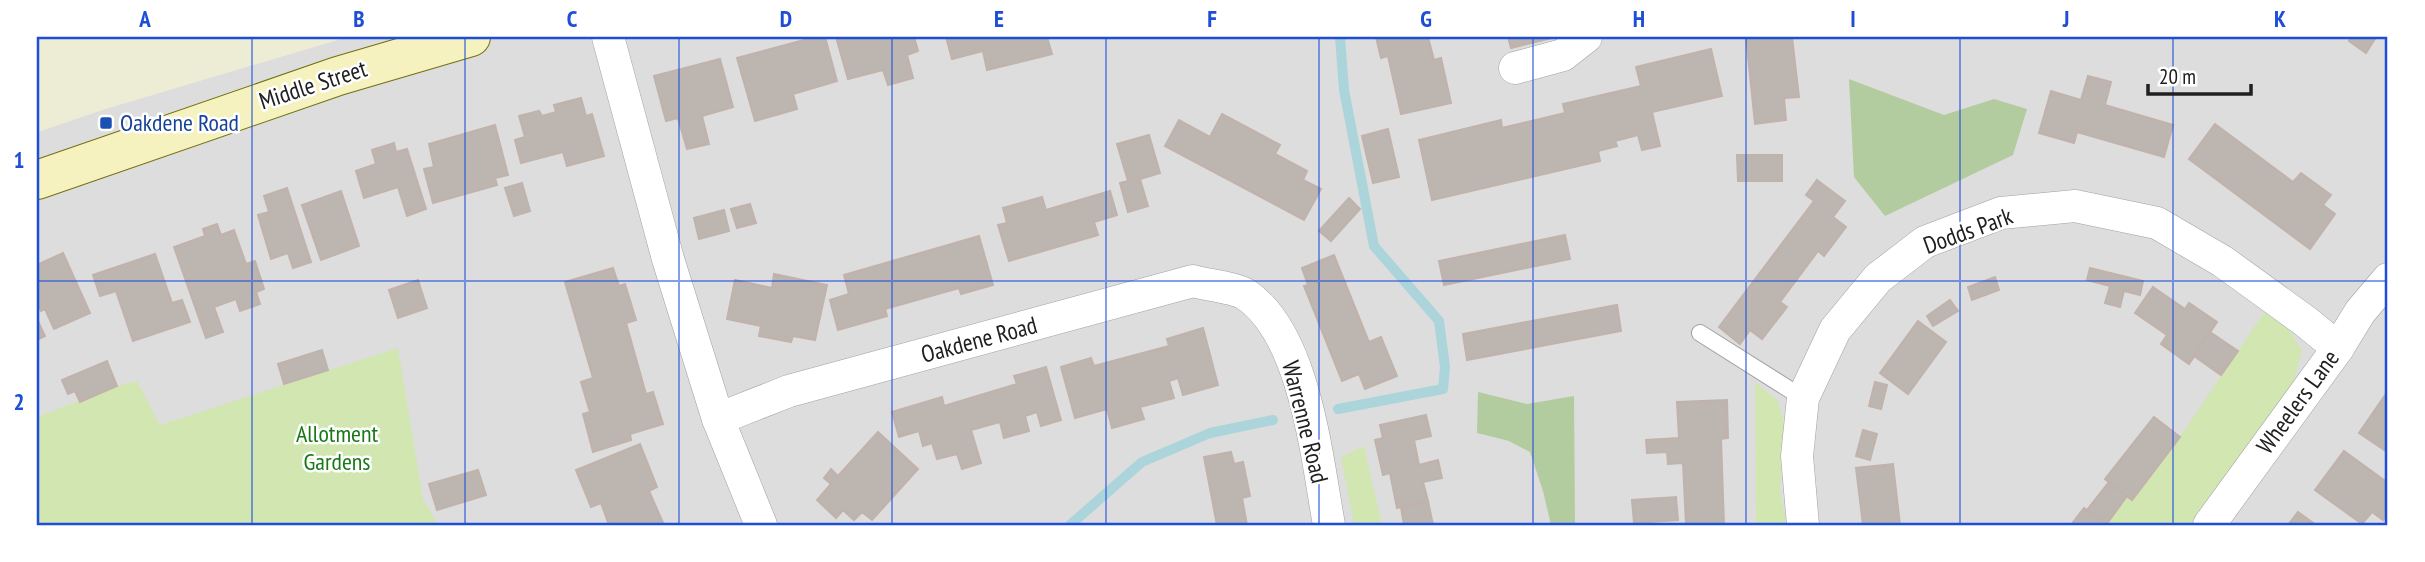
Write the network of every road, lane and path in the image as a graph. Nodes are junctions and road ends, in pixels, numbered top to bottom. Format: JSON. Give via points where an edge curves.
{"nodes":[{"id":1,"x":471,"y":37,"type":"edge"},
{"id":2,"x":608,"y":37,"type":"edge"},
{"id":3,"x":1586,"y":37,"type":"edge"},
{"id":4,"x":1515,"y":68,"type":"dead end"},
{"id":5,"x":37,"y":180,"type":"edge"},
{"id":6,"x":2388,"y":279,"type":"edge"},
{"id":7,"x":1243,"y":293,"type":"joint"},
{"id":8,"x":1700,"y":333,"type":"dead end"},
{"id":9,"x":2337,"y":348,"type":"junction"},
{"id":10,"x":1803,"y":398,"type":"junction"},
{"id":11,"x":718,"y":419,"type":"junction"},
{"id":12,"x":761,"y":525,"type":"edge"},
{"id":13,"x":1329,"y":525,"type":"edge"},
{"id":14,"x":1803,"y":525,"type":"edge"},
{"id":15,"x":2209,"y":525,"type":"edge"}],
"edges":[{"from":1,"to":5,"type":"street","name":"Middle Street","via":[[338,76]]},
{"from":2,"to":11,"type":"street","via":[[668,259]]},
{"from":3,"to":4,"type":"street","via":[[1563,55]]},
{"from":6,"to":9,"type":"street","name":"Wheelers Lane"},
{"from":7,"to":11,"type":"street","name":"Oakdene Road","via":[[1193,281],[789,391]]},
{"from":7,"to":13,"type":"street","name":"Warrenne Road","via":[[1272,320],[1298,372]]},
{"from":8,"to":10,"type":"lane"},
{"from":9,"to":10,"type":"street","name":"Dodds Park","via":[[2222,261],[2157,223],[2075,206],[2001,213],[1925,242],[1878,278],[1835,330]]},
{"from":9,"to":15,"type":"street","name":"Wheelers Lane"},
{"from":10,"to":14,"type":"street","name":"Dodds Park","via":[[1797,456]]},
{"from":11,"to":12,"type":"street"}]}
